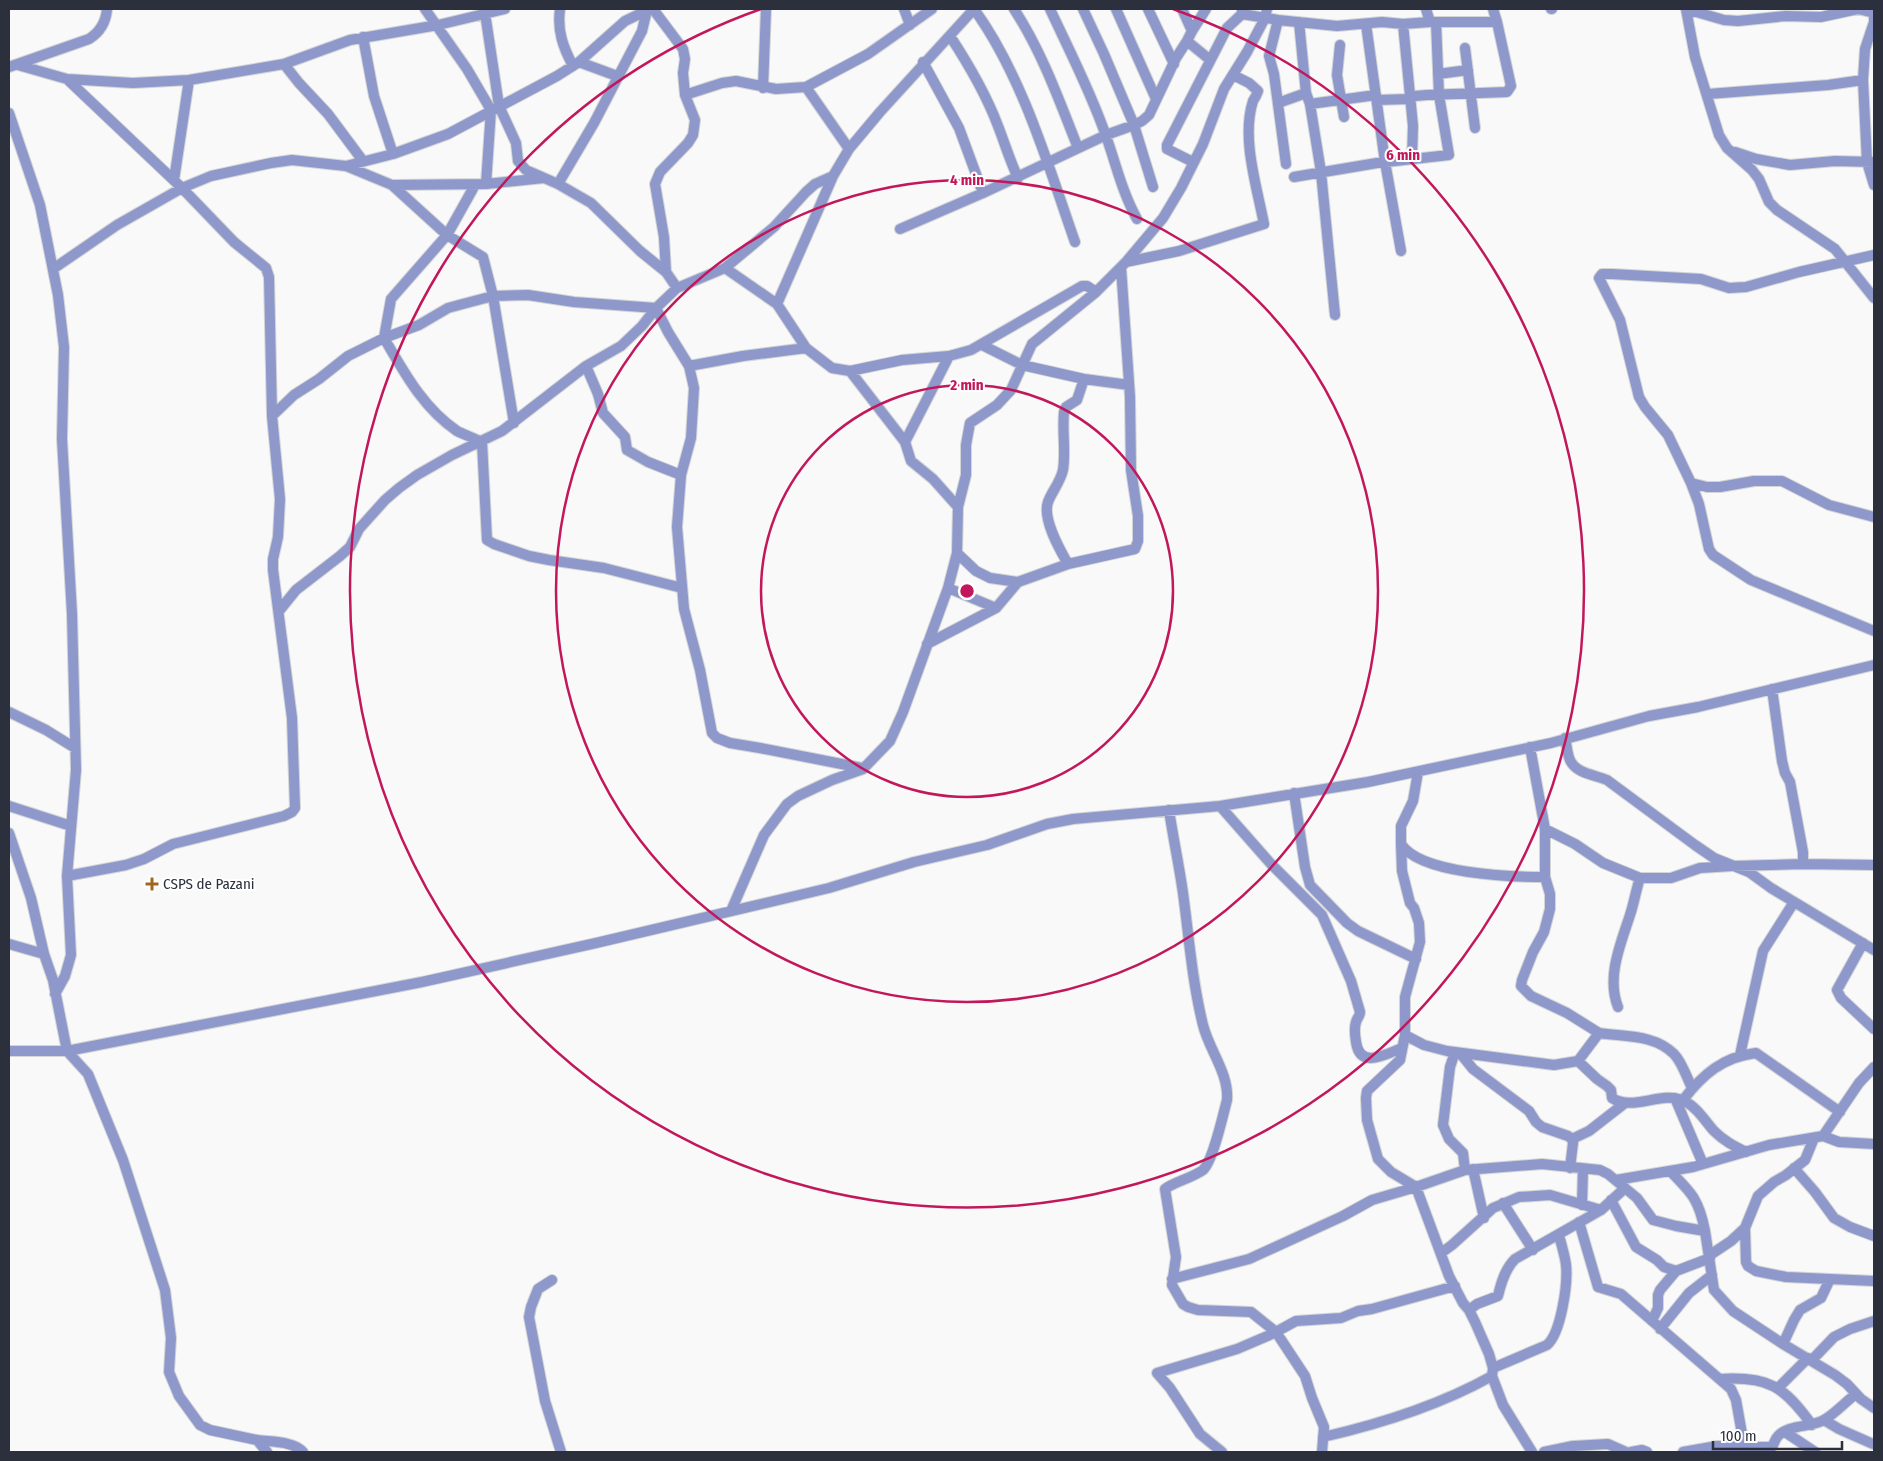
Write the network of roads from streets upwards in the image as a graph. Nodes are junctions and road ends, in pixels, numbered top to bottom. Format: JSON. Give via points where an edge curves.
{"nodes":[{"id":1,"x":107,"y":9,"type":"edge"},
{"id":2,"x":425,"y":9,"type":"edge"},
{"id":3,"x":504,"y":9,"type":"edge"},
{"id":4,"x":560,"y":9,"type":"edge"},
{"id":5,"x":650,"y":9,"type":"edge"},
{"id":6,"x":766,"y":9,"type":"edge"},
{"id":7,"x":904,"y":9,"type":"edge"},
{"id":8,"x":932,"y":9,"type":"edge"},
{"id":9,"x":1014,"y":9,"type":"edge"},
{"id":10,"x":1050,"y":9,"type":"edge"},
{"id":11,"x":1083,"y":9,"type":"edge"},
{"id":12,"x":1116,"y":9,"type":"edge"},
{"id":13,"x":1148,"y":9,"type":"edge"},
{"id":14,"x":1182,"y":9,"type":"edge"},
{"id":15,"x":1206,"y":9,"type":"edge"},
{"id":16,"x":1426,"y":9,"type":"edge"},
{"id":17,"x":1493,"y":9,"type":"edge"},
{"id":18,"x":491,"y":11,"type":"edge"},
{"id":19,"x":1242,"y":11,"type":"edge"},
{"id":20,"x":1266,"y":13,"type":"edge"},
{"id":21,"x":1874,"y":13,"type":"edge"},
{"id":22,"x":1278,"y":20,"type":"junction"},
{"id":23,"x":1299,"y":22,"type":"junction"},
{"id":24,"x":1433,"y":22,"type":"junction"},
{"id":25,"x":1497,"y":22,"type":"junction"},
{"id":26,"x":1366,"y":24,"type":"junction"},
{"id":27,"x":1403,"y":24,"type":"junction"},
{"id":28,"x":438,"y":25,"type":"junction"},
{"id":29,"x":910,"y":25,"type":"junction"},
{"id":30,"x":1192,"y":31,"type":"junction"},
{"id":31,"x":950,"y":36,"type":"junction"},
{"id":32,"x":363,"y":37,"type":"junction"},
{"id":33,"x":1187,"y":42,"type":"junction"},
{"id":34,"x":1340,"y":45,"type":"dead end"},
{"id":35,"x":1465,"y":48,"type":"dead end"},
{"id":36,"x":1209,"y":59,"type":"junction"},
{"id":37,"x":923,"y":62,"type":"junction"},
{"id":38,"x":284,"y":64,"type":"junction"},
{"id":39,"x":576,"y":64,"type":"junction"},
{"id":40,"x":1174,"y":64,"type":"junction"},
{"id":41,"x":13,"y":66,"type":"edge"},
{"id":42,"x":1468,"y":70,"type":"junction"},
{"id":43,"x":1438,"y":74,"type":"junction"},
{"id":44,"x":1233,"y":75,"type":"junction"},
{"id":45,"x":617,"y":76,"type":"junction"},
{"id":46,"x":67,"y":79,"type":"junction"},
{"id":47,"x":189,"y":80,"type":"junction"},
{"id":48,"x":1862,"y":80,"type":"junction"},
{"id":49,"x":806,"y":86,"type":"junction"},
{"id":50,"x":763,"y":88,"type":"junction"},
{"id":51,"x":1306,"y":93,"type":"junction"},
{"id":52,"x":1472,"y":94,"type":"junction"},
{"id":53,"x":1708,"y":94,"type":"junction"},
{"id":54,"x":685,"y":95,"type":"junction"},
{"id":55,"x":1439,"y":96,"type":"junction"},
{"id":56,"x":1376,"y":98,"type":"junction"},
{"id":57,"x":1156,"y":99,"type":"junction"},
{"id":58,"x":1341,"y":99,"type":"junction"},
{"id":59,"x":1409,"y":100,"type":"junction"},
{"id":60,"x":1278,"y":103,"type":"junction"},
{"id":61,"x":1310,"y":104,"type":"junction"},
{"id":62,"x":495,"y":108,"type":"junction"},
{"id":63,"x":9,"y":113,"type":"edge"},
{"id":64,"x":1344,"y":117,"type":"dead end"},
{"id":65,"x":1134,"y":125,"type":"junction"},
{"id":66,"x":1475,"y":128,"type":"dead end"},
{"id":67,"x":1106,"y":135,"type":"junction"},
{"id":68,"x":1078,"y":148,"type":"junction"},
{"id":69,"x":1727,"y":148,"type":"junction"},
{"id":70,"x":849,"y":150,"type":"junction"},
{"id":71,"x":393,"y":154,"type":"junction"},
{"id":72,"x":1412,"y":159,"type":"junction"},
{"id":73,"x":364,"y":161,"type":"junction"},
{"id":74,"x":1193,"y":162,"type":"junction"},
{"id":75,"x":1385,"y":162,"type":"junction"},
{"id":76,"x":1870,"y":162,"type":"edge"},
{"id":77,"x":1047,"y":163,"type":"junction"},
{"id":78,"x":1286,"y":164,"type":"dead end"},
{"id":79,"x":346,"y":166,"type":"junction"},
{"id":80,"x":1321,"y":172,"type":"junction"},
{"id":81,"x":833,"y":176,"type":"junction"},
{"id":82,"x":1294,"y":177,"type":"dead end"},
{"id":83,"x":545,"y":178,"type":"junction"},
{"id":84,"x":1018,"y":178,"type":"junction"},
{"id":85,"x":178,"y":184,"type":"junction"},
{"id":86,"x":480,"y":184,"type":"junction"},
{"id":87,"x":558,"y":184,"type":"junction"},
{"id":88,"x":392,"y":185,"type":"junction"},
{"id":89,"x":1874,"y":185,"type":"edge"},
{"id":90,"x":1153,"y":188,"type":"dead end"},
{"id":91,"x":984,"y":193,"type":"junction"},
{"id":92,"x":1137,"y":219,"type":"dead end"},
{"id":93,"x":900,"y":228,"type":"dead end"},
{"id":94,"x":447,"y":235,"type":"junction"},
{"id":95,"x":1075,"y":242,"type":"dead end"},
{"id":96,"x":1401,"y":251,"type":"dead end"},
{"id":97,"x":1874,"y":255,"type":"edge"},
{"id":98,"x":1846,"y":262,"type":"junction"},
{"id":99,"x":1123,"y":265,"type":"junction"},
{"id":100,"x":725,"y":268,"type":"junction"},
{"id":101,"x":53,"y":269,"type":"junction"},
{"id":102,"x":666,"y":272,"type":"junction"},
{"id":103,"x":678,"y":288,"type":"junction"},
{"id":104,"x":1096,"y":292,"type":"junction"},
{"id":105,"x":493,"y":296,"type":"junction"},
{"id":106,"x":1874,"y":298,"type":"edge"},
{"id":107,"x":776,"y":304,"type":"junction"},
{"id":108,"x":656,"y":308,"type":"junction"},
{"id":109,"x":1335,"y":315,"type":"dead end"},
{"id":110,"x":384,"y":338,"type":"junction"},
{"id":111,"x":982,"y":345,"type":"junction"},
{"id":112,"x":806,"y":348,"type":"junction"},
{"id":113,"x":948,"y":356,"type":"junction"},
{"id":114,"x":1022,"y":365,"type":"junction"},
{"id":115,"x":586,"y":366,"type":"junction"},
{"id":116,"x":690,"y":366,"type":"junction"},
{"id":117,"x":850,"y":371,"type":"junction"},
{"id":118,"x":1084,"y":379,"type":"junction"},
{"id":119,"x":1129,"y":385,"type":"junction"},
{"id":120,"x":272,"y":416,"type":"junction"},
{"id":121,"x":514,"y":423,"type":"junction"},
{"id":122,"x":482,"y":442,"type":"junction"},
{"id":123,"x":905,"y":442,"type":"junction"},
{"id":124,"x":681,"y":475,"type":"junction"},
{"id":125,"x":1691,"y":483,"type":"junction"},
{"id":126,"x":958,"y":507,"type":"junction"},
{"id":127,"x":1874,"y":516,"type":"edge"},
{"id":128,"x":957,"y":553,"type":"junction"},
{"id":129,"x":1068,"y":564,"type":"junction"},
{"id":130,"x":1018,"y":582,"type":"junction"},
{"id":131,"x":682,"y":588,"type":"junction"},
{"id":132,"x":948,"y":588,"type":"junction"},
{"id":133,"x":996,"y":608,"type":"junction"},
{"id":134,"x":279,"y":611,"type":"junction"},
{"id":135,"x":1874,"y":631,"type":"edge"},
{"id":136,"x":928,"y":644,"type":"junction"},
{"id":137,"x":1874,"y":665,"type":"edge"},
{"id":138,"x":1772,"y":689,"type":"junction"},
{"id":139,"x":9,"y":712,"type":"edge"},
{"id":140,"x":1565,"y":738,"type":"junction"},
{"id":141,"x":75,"y":748,"type":"junction"},
{"id":142,"x":1530,"y":748,"type":"junction"},
{"id":143,"x":863,"y":769,"type":"junction"},
{"id":144,"x":1418,"y":772,"type":"junction"},
{"id":145,"x":1294,"y":793,"type":"junction"},
{"id":146,"x":9,"y":806,"type":"edge"},
{"id":147,"x":1220,"y":806,"type":"junction"},
{"id":148,"x":1169,"y":810,"type":"junction"},
{"id":149,"x":71,"y":826,"type":"junction"},
{"id":150,"x":1545,"y":829,"type":"junction"},
{"id":151,"x":9,"y":833,"type":"edge"},
{"id":152,"x":1401,"y":844,"type":"junction"},
{"id":153,"x":1803,"y":864,"type":"junction"},
{"id":154,"x":1874,"y":865,"type":"edge"},
{"id":155,"x":1732,"y":866,"type":"junction"},
{"id":156,"x":67,"y":876,"type":"junction"},
{"id":157,"x":1545,"y":877,"type":"junction"},
{"id":158,"x":1640,"y":878,"type":"junction"},
{"id":159,"x":1794,"y":902,"type":"junction"},
{"id":160,"x":731,"y":911,"type":"junction"},
{"id":161,"x":1863,"y":943,"type":"junction"},
{"id":162,"x":9,"y":944,"type":"edge"},
{"id":163,"x":1874,"y":950,"type":"edge"},
{"id":164,"x":44,"y":954,"type":"junction"},
{"id":165,"x":1416,"y":959,"type":"junction"},
{"id":166,"x":55,"y":994,"type":"junction"},
{"id":167,"x":1618,"y":1006,"type":"dead end"},
{"id":168,"x":1874,"y":1029,"type":"edge"},
{"id":169,"x":1599,"y":1033,"type":"junction"},
{"id":170,"x":1405,"y":1035,"type":"junction"},
{"id":171,"x":1402,"y":1048,"type":"junction"},
{"id":172,"x":9,"y":1051,"type":"edge"},
{"id":173,"x":67,"y":1052,"type":"junction"},
{"id":174,"x":1458,"y":1053,"type":"junction"},
{"id":175,"x":1740,"y":1055,"type":"junction"},
{"id":176,"x":1578,"y":1061,"type":"junction"},
{"id":177,"x":1874,"y":1067,"type":"edge"},
{"id":178,"x":1692,"y":1088,"type":"junction"},
{"id":179,"x":1679,"y":1099,"type":"junction"},
{"id":180,"x":1625,"y":1102,"type":"junction"},
{"id":181,"x":1840,"y":1112,"type":"junction"},
{"id":182,"x":1818,"y":1137,"type":"junction"},
{"id":183,"x":1572,"y":1139,"type":"junction"},
{"id":184,"x":1874,"y":1144,"type":"edge"},
{"id":185,"x":1746,"y":1152,"type":"junction"},
{"id":186,"x":1703,"y":1164,"type":"junction"},
{"id":187,"x":1570,"y":1168,"type":"junction"},
{"id":188,"x":1794,"y":1168,"type":"junction"},
{"id":189,"x":1583,"y":1169,"type":"junction"},
{"id":190,"x":1469,"y":1170,"type":"junction"},
{"id":191,"x":1670,"y":1171,"type":"junction"},
{"id":192,"x":1616,"y":1180,"type":"junction"},
{"id":193,"x":1416,"y":1187,"type":"junction"},
{"id":194,"x":1625,"y":1188,"type":"junction"},
{"id":195,"x":1611,"y":1200,"type":"junction"},
{"id":196,"x":1503,"y":1203,"type":"junction"},
{"id":197,"x":1582,"y":1205,"type":"junction"},
{"id":198,"x":1600,"y":1210,"type":"junction"},
{"id":199,"x":1484,"y":1218,"type":"junction"},
{"id":200,"x":1579,"y":1222,"type":"junction"},
{"id":201,"x":1745,"y":1228,"type":"junction"},
{"id":202,"x":1706,"y":1232,"type":"junction"},
{"id":203,"x":1559,"y":1234,"type":"junction"},
{"id":204,"x":1874,"y":1236,"type":"edge"},
{"id":205,"x":1533,"y":1250,"type":"junction"},
{"id":206,"x":1441,"y":1253,"type":"junction"},
{"id":207,"x":1710,"y":1256,"type":"junction"},
{"id":208,"x":1676,"y":1271,"type":"junction"},
{"id":209,"x":1712,"y":1275,"type":"junction"},
{"id":210,"x":1172,"y":1279,"type":"junction"},
{"id":211,"x":1830,"y":1279,"type":"junction"},
{"id":212,"x":552,"y":1280,"type":"dead end"},
{"id":213,"x":1874,"y":1281,"type":"edge"},
{"id":214,"x":1456,"y":1286,"type":"junction"},
{"id":215,"x":1469,"y":1310,"type":"junction"},
{"id":216,"x":1652,"y":1321,"type":"junction"},
{"id":217,"x":1874,"y":1321,"type":"edge"},
{"id":218,"x":1660,"y":1329,"type":"junction"},
{"id":219,"x":1276,"y":1332,"type":"junction"},
{"id":220,"x":1783,"y":1344,"type":"junction"},
{"id":221,"x":1809,"y":1360,"type":"junction"},
{"id":222,"x":1492,"y":1372,"type":"junction"},
{"id":223,"x":1720,"y":1379,"type":"junction"},
{"id":224,"x":1778,"y":1388,"type":"junction"},
{"id":225,"x":1856,"y":1394,"type":"junction"},
{"id":226,"x":1874,"y":1408,"type":"edge"},
{"id":227,"x":1824,"y":1420,"type":"junction"},
{"id":228,"x":1812,"y":1425,"type":"junction"},
{"id":229,"x":1785,"y":1432,"type":"junction"},
{"id":230,"x":1323,"y":1437,"type":"junction"},
{"id":231,"x":257,"y":1440,"type":"junction"},
{"id":232,"x":1744,"y":1445,"type":"junction"},
{"id":233,"x":1873,"y":1446,"type":"edge"},
{"id":234,"x":267,"y":1452,"type":"edge"},
{"id":235,"x":302,"y":1452,"type":"edge"},
{"id":236,"x":561,"y":1452,"type":"edge"},
{"id":237,"x":1222,"y":1452,"type":"edge"},
{"id":238,"x":1322,"y":1452,"type":"edge"},
{"id":239,"x":1532,"y":1452,"type":"edge"},
{"id":240,"x":1544,"y":1452,"type":"edge"},
{"id":241,"x":1626,"y":1452,"type":"edge"},
{"id":242,"x":1631,"y":1452,"type":"edge"},
{"id":243,"x":1647,"y":1452,"type":"edge"},
{"id":244,"x":1683,"y":1452,"type":"edge"},
{"id":245,"x":1815,"y":1452,"type":"edge"}],
"edges":[{"from":1,"to":41,"type":"street","via":[[97,34],[89,39]]},
{"from":2,"to":28,"type":"street"},
{"from":3,"to":18,"type":"street"},
{"from":4,"to":39,"type":"street","via":[[560,37]]},
{"from":5,"to":39,"type":"street","via":[[633,15]]},
{"from":5,"to":45,"type":"street","via":[[642,31]]},
{"from":5,"to":54,"type":"street","via":[[683,48]]},
{"from":6,"to":50,"type":"street"},
{"from":7,"to":29,"type":"street"},
{"from":8,"to":29,"type":"street"},
{"from":9,"to":68,"type":"street","via":[[1048,72]]},
{"from":10,"to":67,"type":"street"},
{"from":11,"to":65,"type":"street"},
{"from":12,"to":57,"type":"street"},
{"from":13,"to":40,"type":"street"},
{"from":14,"to":30,"type":"street"},
{"from":15,"to":30,"type":"street"},
{"from":16,"to":24,"type":"street"},
{"from":17,"to":25,"type":"street"},
{"from":18,"to":28,"type":"street"},
{"from":18,"to":62,"type":"street"},
{"from":19,"to":20,"type":"street"},
{"from":19,"to":36,"type":"street","via":[[1227,28]]},
{"from":20,"to":22,"type":"street"},
{"from":20,"to":44,"type":"street"},
{"from":21,"to":48,"type":"street","via":[[1865,48]]},
{"from":21,"to":53,"type":"street","via":[[1858,9],[1821,17],[1786,16],[1733,21],[1686,9],[1695,57]]},
{"from":22,"to":23,"type":"street"},
{"from":22,"to":60,"type":"street","via":[[1269,56]]},
{"from":23,"to":26,"type":"street","via":[[1337,26]]},
{"from":23,"to":51,"type":"street"},
{"from":24,"to":25,"type":"street"},
{"from":24,"to":27,"type":"street"},
{"from":24,"to":43,"type":"street"},
{"from":25,"to":52,"type":"street","via":[[1510,89],[1507,92]]},
{"from":26,"to":27,"type":"street"},
{"from":26,"to":56,"type":"street"},
{"from":27,"to":59,"type":"street"},
{"from":28,"to":32,"type":"street"},
{"from":28,"to":62,"type":"street"},
{"from":29,"to":49,"type":"street","via":[[868,54]]},
{"from":30,"to":33,"type":"street"},
{"from":31,"to":37,"type":"street"},
{"from":31,"to":77,"type":"street","via":[[974,9],[1004,58]]},
{"from":31,"to":84,"type":"street","via":[[974,73]]},
{"from":32,"to":38,"type":"street"},
{"from":32,"to":71,"type":"street","via":[[374,96]]},
{"from":33,"to":36,"type":"street"},
{"from":33,"to":40,"type":"street"},
{"from":34,"to":58,"type":"street","via":[[1337,75]]},
{"from":35,"to":42,"type":"street"},
{"from":36,"to":74,"type":"street","via":[[1167,144],[1167,149]]},
{"from":37,"to":70,"type":"street"},
{"from":37,"to":91,"type":"street","via":[[959,128]]},
{"from":38,"to":47,"type":"street"},
{"from":38,"to":73,"type":"street"},
{"from":39,"to":45,"type":"street"},
{"from":39,"to":62,"type":"street"},
{"from":40,"to":57,"type":"street"},
{"from":41,"to":46,"type":"street"},
{"from":42,"to":43,"type":"street"},
{"from":42,"to":52,"type":"street"},
{"from":43,"to":55,"type":"street"},
{"from":44,"to":74,"type":"street"},
{"from":44,"to":99,"type":"street","via":[[1258,91],[1253,102],[1249,138],[1264,224]]},
{"from":45,"to":87,"type":"street"},
{"from":46,"to":47,"type":"street","via":[[133,83]]},
{"from":46,"to":85,"type":"street"},
{"from":47,"to":85,"type":"street"},
{"from":48,"to":53,"type":"street"},
{"from":48,"to":76,"type":"street"},
{"from":49,"to":50,"type":"street","via":[[776,90]]},
{"from":49,"to":70,"type":"street"},
{"from":50,"to":54,"type":"street","via":[[736,81]]},
{"from":51,"to":60,"type":"street"},
{"from":51,"to":61,"type":"street"},
{"from":52,"to":55,"type":"street"},
{"from":52,"to":66,"type":"street"},
{"from":53,"to":69,"type":"street","via":[[1719,135]]},
{"from":54,"to":102,"type":"street","via":[[694,120],[693,135],[660,172],[655,184]]},
{"from":55,"to":59,"type":"street","via":[[1415,96]]},
{"from":55,"to":72,"type":"street","via":[[1449,155]]},
{"from":56,"to":58,"type":"street"},
{"from":56,"to":59,"type":"street"},
{"from":56,"to":75,"type":"street"},
{"from":57,"to":65,"type":"street","via":[[1150,114]]},
{"from":58,"to":61,"type":"street"},
{"from":58,"to":64,"type":"street"},
{"from":59,"to":72,"type":"street","via":[[1413,126]]},
{"from":60,"to":78,"type":"street"},
{"from":61,"to":80,"type":"street"},
{"from":62,"to":71,"type":"street","via":[[448,134]]},
{"from":62,"to":83,"type":"street","via":[[516,143],[521,166]]},
{"from":62,"to":86,"type":"street"},
{"from":63,"to":101,"type":"street","via":[[40,205]]},
{"from":65,"to":67,"type":"street"},
{"from":65,"to":90,"type":"street"},
{"from":67,"to":68,"type":"street"},
{"from":67,"to":92,"type":"street","via":[[1123,191]]},
{"from":68,"to":77,"type":"street"},
{"from":69,"to":76,"type":"street","via":[[1743,156],[1790,165]]},
{"from":69,"to":98,"type":"street","via":[[1756,175],[1777,210],[1821,239]]},
{"from":70,"to":81,"type":"street"},
{"from":71,"to":73,"type":"street"},
{"from":72,"to":75,"type":"street"},
{"from":73,"to":79,"type":"street"},
{"from":74,"to":99,"type":"street","via":[[1163,218]]},
{"from":75,"to":80,"type":"street"},
{"from":75,"to":96,"type":"street"},
{"from":76,"to":89,"type":"street"},
{"from":77,"to":84,"type":"street"},
{"from":77,"to":95,"type":"street"},
{"from":79,"to":85,"type":"street","via":[[292,160]]},
{"from":79,"to":88,"type":"street"},
{"from":80,"to":82,"type":"street"},
{"from":80,"to":109,"type":"street"},
{"from":81,"to":100,"type":"street","via":[[815,184],[774,227]]},
{"from":81,"to":107,"type":"street"},
{"from":83,"to":86,"type":"street"},
{"from":83,"to":87,"type":"street"},
{"from":84,"to":91,"type":"street"},
{"from":85,"to":101,"type":"street"},
{"from":85,"to":120,"type":"street","via":[[234,242],[268,271]]},
{"from":86,"to":88,"type":"street"},
{"from":86,"to":94,"type":"street"},
{"from":87,"to":102,"type":"street","via":[[591,202]]},
{"from":88,"to":94,"type":"street"},
{"from":91,"to":93,"type":"street"},
{"from":94,"to":105,"type":"street","via":[[483,257]]},
{"from":94,"to":110,"type":"street","via":[[391,299]]},
{"from":97,"to":98,"type":"street"},
{"from":98,"to":106,"type":"street"},
{"from":98,"to":125,"type":"street","via":[[1738,288],[1701,279],[1600,276],[1599,281],[1620,320],[1639,397],[1668,434]]},
{"from":99,"to":104,"type":"street"},
{"from":99,"to":119,"type":"street"},
{"from":100,"to":103,"type":"street"},
{"from":100,"to":107,"type":"street"},
{"from":101,"to":141,"type":"street","via":[[64,346],[62,439],[72,614]]},
{"from":102,"to":103,"type":"street"},
{"from":103,"to":108,"type":"street"},
{"from":104,"to":111,"type":"street","via":[[1082,286]]},
{"from":104,"to":114,"type":"street","via":[[1032,344]]},
{"from":105,"to":108,"type":"street","via":[[528,295]]},
{"from":105,"to":110,"type":"street","via":[[448,308],[419,325]]},
{"from":105,"to":121,"type":"street"},
{"from":107,"to":112,"type":"street"},
{"from":108,"to":115,"type":"street","via":[[621,346]]},
{"from":108,"to":116,"type":"street"},
{"from":110,"to":120,"type":"street","via":[[348,356],[294,395]]},
{"from":110,"to":122,"type":"street","via":[[406,376],[430,407],[458,432]]},
{"from":111,"to":113,"type":"street"},
{"from":111,"to":114,"type":"street"},
{"from":112,"to":116,"type":"street"},
{"from":112,"to":117,"type":"street","via":[[832,368]]},
{"from":113,"to":117,"type":"street","via":[[902,360]]},
{"from":113,"to":123,"type":"street"},
{"from":114,"to":118,"type":"street"},
{"from":114,"to":126,"type":"street","via":[[1011,390],[972,421],[969,427],[966,475]]},
{"from":115,"to":121,"type":"street"},
{"from":115,"to":124,"type":"street","via":[[603,413],[623,434],[627,450]]},
{"from":116,"to":124,"type":"street","via":[[694,388],[693,414],[691,438]]},
{"from":117,"to":123,"type":"street"},
{"from":118,"to":119,"type":"street"},
{"from":118,"to":129,"type":"street","via":[[1076,400],[1064,412],[1064,460],[1060,482],[1048,504],[1053,535]]},
{"from":119,"to":129,"type":"street","via":[[1131,470],[1138,503],[1138,541],[1134,550]]},
{"from":120,"to":134,"type":"street","via":[[280,499],[273,559]]},
{"from":121,"to":122,"type":"street"},
{"from":122,"to":131,"type":"street","via":[[486,537],[490,543],[549,560],[604,568]]},
{"from":122,"to":134,"type":"street","via":[[446,458],[399,488],[359,529],[350,547],[296,590]]},
{"from":123,"to":126,"type":"street","via":[[911,461],[933,479]]},
{"from":124,"to":131,"type":"street","via":[[677,527]]},
{"from":125,"to":127,"type":"street","via":[[1720,488],[1754,481],[1782,481],[1829,505]]},
{"from":125,"to":135,"type":"street","via":[[1709,550],[1717,560],[1751,580]]},
{"from":126,"to":128,"type":"street"},
{"from":128,"to":130,"type":"street","via":[[982,574]]},
{"from":128,"to":132,"type":"street"},
{"from":129,"to":130,"type":"street"},
{"from":130,"to":133,"type":"street"},
{"from":131,"to":143,"type":"street","via":[[684,609],[715,736],[730,743]]},
{"from":132,"to":133,"type":"street"},
{"from":132,"to":136,"type":"street"},
{"from":133,"to":136,"type":"street"},
{"from":134,"to":156,"type":"street","via":[[294,742],[296,804],[292,812],[173,844],[126,865]]},
{"from":136,"to":143,"type":"street","via":[[890,740]]},
{"from":137,"to":138,"type":"street"},
{"from":138,"to":140,"type":"street"},
{"from":138,"to":153,"type":"street","via":[[1782,761],[1790,782]]},
{"from":139,"to":141,"type":"street"},
{"from":140,"to":142,"type":"street"},
{"from":140,"to":155,"type":"street","via":[[1575,766],[1607,780],[1695,845]]},
{"from":141,"to":149,"type":"street"},
{"from":142,"to":144,"type":"street"},
{"from":142,"to":150,"type":"street"},
{"from":143,"to":160,"type":"street","via":[[832,780],[787,804],[764,835]]},
{"from":144,"to":145,"type":"street"},
{"from":144,"to":152,"type":"street","via":[[1413,801],[1401,826]]},
{"from":145,"to":147,"type":"street"},
{"from":145,"to":165,"type":"street","via":[[1310,885],[1358,931]]},
{"from":146,"to":149,"type":"street"},
{"from":147,"to":148,"type":"street"},
{"from":147,"to":171,"type":"street","via":[[1322,915],[1360,1012],[1355,1031],[1357,1050],[1362,1056],[1376,1058]]},
{"from":148,"to":160,"type":"street","via":[[1047,824],[987,846]]},
{"from":148,"to":210,"type":"street","via":[[1195,990],[1203,1026],[1228,1092],[1212,1155],[1204,1169],[1165,1189],[1176,1257]]},
{"from":149,"to":156,"type":"street"},
{"from":150,"to":157,"type":"street"},
{"from":150,"to":158,"type":"street","via":[[1603,863]]},
{"from":151,"to":164,"type":"street","via":[[31,898]]},
{"from":152,"to":157,"type":"street","via":[[1415,858],[1449,868],[1491,875]]},
{"from":152,"to":165,"type":"street","via":[[1403,877],[1420,932]]},
{"from":153,"to":154,"type":"street"},
{"from":153,"to":155,"type":"street"},
{"from":155,"to":158,"type":"street","via":[[1700,868],[1671,878]]},
{"from":155,"to":159,"type":"street","via":[[1760,879]]},
{"from":156,"to":166,"type":"street","via":[[71,954],[65,976]]},
{"from":157,"to":169,"type":"street","via":[[1550,894],[1547,926],[1521,986],[1531,996]]},
{"from":158,"to":167,"type":"street","via":[[1617,955],[1614,999]]},
{"from":159,"to":161,"type":"street"},
{"from":159,"to":175,"type":"street","via":[[1763,951]]},
{"from":160,"to":173,"type":"street","via":[[422,982]]},
{"from":161,"to":163,"type":"street"},
{"from":161,"to":168,"type":"street","via":[[1836,990]]},
{"from":162,"to":164,"type":"street"},
{"from":164,"to":166,"type":"street"},
{"from":165,"to":170,"type":"street","via":[[1406,997]]},
{"from":166,"to":173,"type":"street"},
{"from":169,"to":176,"type":"street"},
{"from":169,"to":178,"type":"street","via":[[1632,1036],[1664,1046],[1675,1055]]},
{"from":170,"to":171,"type":"street"},
{"from":170,"to":174,"type":"street","via":[[1424,1045]]},
{"from":171,"to":193,"type":"street","via":[[1400,1060],[1368,1091],[1367,1120],[1378,1159]]},
{"from":172,"to":173,"type":"street"},
{"from":173,"to":231,"type":"street","via":[[88,1074],[123,1160],[156,1261],[165,1290],[170,1338],[169,1372],[179,1396],[200,1425]]},
{"from":174,"to":176,"type":"street","via":[[1554,1064]]},
{"from":174,"to":183,"type":"street","via":[[1473,1069],[1529,1111],[1542,1127]]},
{"from":174,"to":190,"type":"street","via":[[1450,1067],[1443,1125],[1449,1140],[1463,1153]]},
{"from":175,"to":178,"type":"street","via":[[1723,1062]]},
{"from":175,"to":181,"type":"street","via":[[1756,1053]]},
{"from":176,"to":180,"type":"street","via":[[1611,1090],[1612,1098]]},
{"from":177,"to":181,"type":"street"},
{"from":178,"to":179,"type":"street"},
{"from":179,"to":180,"type":"street"},
{"from":179,"to":185,"type":"street","via":[[1692,1106],[1730,1144]]},
{"from":179,"to":186,"type":"street"},
{"from":180,"to":183,"type":"street","via":[[1589,1131]]},
{"from":181,"to":182,"type":"street"},
{"from":182,"to":184,"type":"street"},
{"from":182,"to":185,"type":"street"},
{"from":182,"to":188,"type":"street","via":[[1805,1160]]},
{"from":183,"to":187,"type":"street"},
{"from":185,"to":186,"type":"street"},
{"from":186,"to":191,"type":"street"},
{"from":187,"to":189,"type":"street"},
{"from":187,"to":190,"type":"street","via":[[1542,1164]]},
{"from":188,"to":201,"type":"street","via":[[1758,1196]]},
{"from":188,"to":204,"type":"street","via":[[1834,1218]]},
{"from":189,"to":192,"type":"street","via":[[1600,1170]]},
{"from":189,"to":197,"type":"street"},
{"from":190,"to":193,"type":"street"},
{"from":190,"to":199,"type":"street"},
{"from":191,"to":192,"type":"street"},
{"from":191,"to":202,"type":"street","via":[[1694,1196]]},
{"from":192,"to":194,"type":"street"},
{"from":193,"to":206,"type":"street"},
{"from":193,"to":210,"type":"street","via":[[1372,1200],[1249,1259]]},
{"from":194,"to":195,"type":"street"},
{"from":194,"to":202,"type":"street","via":[[1637,1198],[1652,1220]]},
{"from":195,"to":198,"type":"street"},
{"from":195,"to":208,"type":"street","via":[[1636,1247],[1664,1267]]},
{"from":196,"to":197,"type":"street","via":[[1519,1197],[1550,1195]]},
{"from":196,"to":199,"type":"street"},
{"from":196,"to":205,"type":"street"},
{"from":197,"to":198,"type":"street"},
{"from":198,"to":200,"type":"street"},
{"from":199,"to":206,"type":"street"},
{"from":200,"to":203,"type":"street"},
{"from":200,"to":216,"type":"street","via":[[1598,1287],[1621,1294]]},
{"from":201,"to":207,"type":"street"},
{"from":201,"to":211,"type":"street","via":[[1746,1262],[1752,1269],[1786,1277]]},
{"from":202,"to":207,"type":"street"},
{"from":203,"to":205,"type":"street"},
{"from":203,"to":222,"type":"street","via":[[1567,1280],[1552,1340]]},
{"from":205,"to":215,"type":"street","via":[[1509,1265],[1498,1296]]},
{"from":206,"to":214,"type":"street"},
{"from":207,"to":208,"type":"street"},
{"from":207,"to":209,"type":"street"},
{"from":208,"to":216,"type":"street","via":[[1660,1290],[1658,1308]]},
{"from":209,"to":218,"type":"street","via":[[1689,1293]]},
{"from":209,"to":220,"type":"street","via":[[1714,1290],[1733,1310]]},
{"from":210,"to":219,"type":"street","via":[[1172,1285],[1188,1307],[1251,1312]]},
{"from":211,"to":213,"type":"street"},
{"from":211,"to":220,"type":"street","via":[[1821,1298],[1800,1310]]},
{"from":212,"to":236,"type":"street","via":[[538,1289],[529,1317],[545,1401]]},
{"from":214,"to":215,"type":"street"},
{"from":214,"to":219,"type":"street","via":[[1341,1318],[1296,1321]]},
{"from":215,"to":222,"type":"street","via":[[1489,1354]]},
{"from":216,"to":218,"type":"street"},
{"from":217,"to":221,"type":"street","via":[[1834,1337]]},
{"from":218,"to":223,"type":"street"},
{"from":219,"to":230,"type":"street","via":[[1305,1376],[1324,1427]]},
{"from":219,"to":237,"type":"street","via":[[1237,1349],[1157,1373],[1200,1434]]},
{"from":220,"to":221,"type":"street"},
{"from":221,"to":224,"type":"street"},
{"from":221,"to":225,"type":"street","via":[[1835,1375]]},
{"from":222,"to":230,"type":"street","via":[[1456,1394],[1398,1417]]},
{"from":222,"to":239,"type":"street","via":[[1503,1405]]},
{"from":223,"to":224,"type":"street","via":[[1757,1380]]},
{"from":223,"to":232,"type":"street","via":[[1731,1389],[1736,1400]]},
{"from":224,"to":228,"type":"street","via":[[1798,1405]]},
{"from":225,"to":226,"type":"street"},
{"from":225,"to":227,"type":"street"},
{"from":227,"to":228,"type":"street"},
{"from":227,"to":233,"type":"street"},
{"from":228,"to":229,"type":"street"},
{"from":229,"to":232,"type":"street","via":[[1777,1437],[1772,1447]]},
{"from":229,"to":245,"type":"street"},
{"from":230,"to":238,"type":"street"},
{"from":231,"to":234,"type":"street"},
{"from":231,"to":235,"type":"street","via":[[300,1448]]},
{"from":232,"to":244,"type":"street"},
{"from":240,"to":241,"type":"street","via":[[1608,1444]]},
{"from":242,"to":243,"type":"street"}]}
